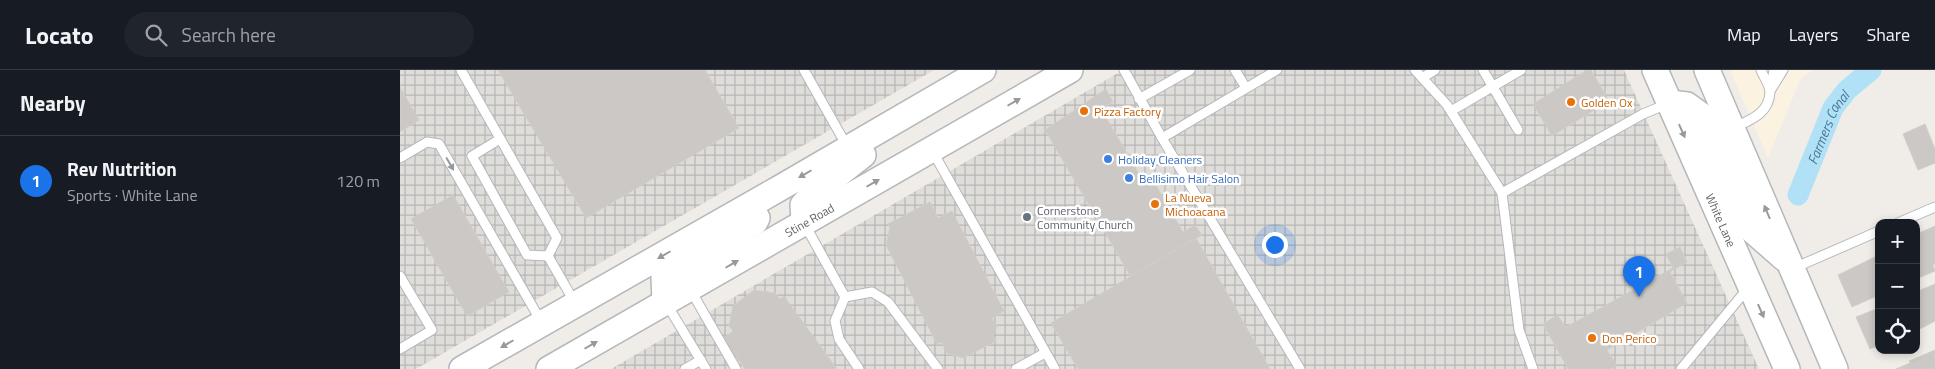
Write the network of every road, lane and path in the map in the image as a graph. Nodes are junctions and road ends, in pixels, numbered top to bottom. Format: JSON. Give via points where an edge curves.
{"nodes":[{"id":1,"x":460,"y":70,"type":"edge"},
{"id":2,"x":804,"y":70,"type":"edge"},
{"id":3,"x":983,"y":70,"type":"edge"},
{"id":4,"x":1070,"y":70,"type":"edge"},
{"id":5,"x":1124,"y":70,"type":"edge"},
{"id":6,"x":1190,"y":70,"type":"edge"},
{"id":7,"x":1235,"y":70,"type":"edge"},
{"id":8,"x":1277,"y":70,"type":"edge"},
{"id":9,"x":1415,"y":70,"type":"edge"},
{"id":10,"x":1435,"y":70,"type":"edge"},
{"id":11,"x":1484,"y":70,"type":"edge"},
{"id":12,"x":1521,"y":70,"type":"edge"},
{"id":13,"x":1655,"y":70,"type":"edge"},
{"id":14,"x":1707,"y":70,"type":"edge"},
{"id":15,"x":1761,"y":70,"type":"edge"},
{"id":16,"x":1774,"y":70,"type":"edge"},
{"id":17,"x":1783,"y":70,"type":"edge"},
{"id":18,"x":1422,"y":78,"type":"junction"},
{"id":19,"x":1493,"y":86,"type":"junction"},
{"id":20,"x":1246,"y":88,"type":"junction"},
{"id":21,"x":1770,"y":91,"type":"junction"},
{"id":22,"x":1139,"y":99,"type":"junction"},
{"id":23,"x":1669,"y":103,"type":"junction"},
{"id":24,"x":1451,"y":111,"type":"junction"},
{"id":25,"x":1732,"y":128,"type":"junction"},
{"id":26,"x":1518,"y":130,"type":"dead end"},
{"id":27,"x":1162,"y":138,"type":"junction"},
{"id":28,"x":500,"y":140,"type":"junction"},
{"id":29,"x":932,"y":149,"type":"junction"},
{"id":30,"x":852,"y":155,"type":"junction"},
{"id":31,"x":400,"y":158,"type":"edge"},
{"id":32,"x":780,"y":188,"type":"junction"},
{"id":33,"x":1502,"y":193,"type":"junction"},
{"id":34,"x":1935,"y":207,"type":"edge"},
{"id":35,"x":1907,"y":219,"type":"edge"},
{"id":36,"x":804,"y":222,"type":"junction"},
{"id":37,"x":1875,"y":233,"type":"edge"},
{"id":38,"x":548,"y":256,"type":"junction"},
{"id":39,"x":1790,"y":265,"type":"junction"},
{"id":40,"x":400,"y":276,"type":"edge"},
{"id":41,"x":1750,"y":286,"type":"junction"},
{"id":42,"x":690,"y":288,"type":"junction"},
{"id":43,"x":845,"y":297,"type":"junction"},
{"id":44,"x":665,"y":302,"type":"junction"},
{"id":45,"x":576,"y":305,"type":"junction"},
{"id":46,"x":542,"y":324,"type":"junction"},
{"id":47,"x":400,"y":349,"type":"edge"},
{"id":48,"x":1045,"y":353,"type":"junction"},
{"id":49,"x":701,"y":360,"type":"junction"},
{"id":50,"x":462,"y":369,"type":"edge"},
{"id":51,"x":549,"y":369,"type":"edge"},
{"id":52,"x":685,"y":369,"type":"edge"},
{"id":53,"x":706,"y":369,"type":"edge"},
{"id":54,"x":736,"y":369,"type":"edge"},
{"id":55,"x":858,"y":369,"type":"edge"},
{"id":56,"x":938,"y":369,"type":"edge"},
{"id":57,"x":1016,"y":369,"type":"edge"},
{"id":58,"x":1055,"y":369,"type":"edge"},
{"id":59,"x":1300,"y":369,"type":"edge"},
{"id":60,"x":1533,"y":369,"type":"edge"},
{"id":61,"x":1682,"y":369,"type":"edge"},
{"id":62,"x":1788,"y":369,"type":"edge"},
{"id":63,"x":1834,"y":369,"type":"edge"}],
"edges":[{"from":1,"to":28,"type":"lane"},
{"from":2,"to":30,"type":"lane"},
{"from":3,"to":30,"type":"main road","via":[[942,93]]},
{"from":29,"to":4,"type":"main road","name":"Stine Road","one_way":true},
{"from":5,"to":22,"type":"lane"},
{"from":6,"to":22,"type":"lane"},
{"from":7,"to":20,"type":"lane"},
{"from":8,"to":20,"type":"lane"},
{"from":9,"to":18,"type":"lane"},
{"from":10,"to":18,"type":"lane"},
{"from":11,"to":19,"type":"lane"},
{"from":12,"to":19,"type":"lane"},
{"from":13,"to":23,"type":"main road","name":"White Lane"},
{"from":14,"to":25,"type":"main road"},
{"from":15,"to":21,"type":"lane"},
{"from":16,"to":21,"type":"lane"},
{"from":17,"to":21,"type":"lane"},
{"from":18,"to":24,"type":"lane"},
{"from":19,"to":24,"type":"lane"},
{"from":19,"to":26,"type":"lane"},
{"from":20,"to":27,"type":"lane"},
{"from":21,"to":25,"type":"lane","via":[[1765,109],[1758,116]]},
{"from":22,"to":27,"type":"lane"},
{"from":23,"to":33,"type":"lane","via":[[1643,114]]},
{"from":23,"to":39,"type":"main road","via":[[1687,105],[1702,116],[1752,230]]},
{"from":23,"to":41,"type":"main road","name":"White Lane","one_way":true},
{"from":24,"to":33,"type":"lane"},
{"from":39,"to":25,"type":"main road","one_way":true},
{"from":27,"to":59,"type":"lane"},
{"from":28,"to":38,"type":"lane","via":[[556,238]]},
{"from":28,"to":38,"type":"lane","via":[[472,156],[527,255]]},
{"from":36,"to":29,"type":"main road","name":"Stine Road","one_way":true},
{"from":29,"to":48,"type":"lane"},
{"from":30,"to":32,"type":"main road","one_way":true},
{"from":30,"to":36,"type":"main road","via":[[803,205]]},
{"from":31,"to":46,"type":"lane","one_way":true,"via":[[427,142],[439,144]]},
{"from":32,"to":44,"type":"main road","via":[[755,222],[664,278]]},
{"from":32,"to":45,"type":"main road","one_way":true},
{"from":33,"to":60,"type":"lane","via":[[1519,330]]},
{"from":34,"to":35,"type":"lane"},
{"from":42,"to":36,"type":"main road","name":"Stine Road","one_way":true},
{"from":36,"to":43,"type":"lane"},
{"from":37,"to":39,"type":"lane"},
{"from":38,"to":45,"type":"lane"},
{"from":39,"to":63,"type":"main road"},
{"from":40,"to":47,"type":"lane","via":[[432,330]]},
{"from":41,"to":61,"type":"lane"},
{"from":41,"to":62,"type":"main road","name":"White Lane","one_way":true},
{"from":42,"to":44,"type":"main road","name":"Stine Road"},
{"from":42,"to":54,"type":"lane"},
{"from":43,"to":55,"type":"lane","via":[[836,321],[839,339]]},
{"from":43,"to":56,"type":"lane","via":[[872,292],[888,302]]},
{"from":44,"to":49,"type":"lane"},
{"from":51,"to":44,"type":"main road","name":"Stine Road","one_way":true},
{"from":45,"to":46,"type":"main road"},
{"from":46,"to":50,"type":"main road","one_way":true},
{"from":48,"to":57,"type":"lane"},
{"from":48,"to":58,"type":"lane"},
{"from":49,"to":52,"type":"lane"},
{"from":49,"to":53,"type":"lane"}]}
